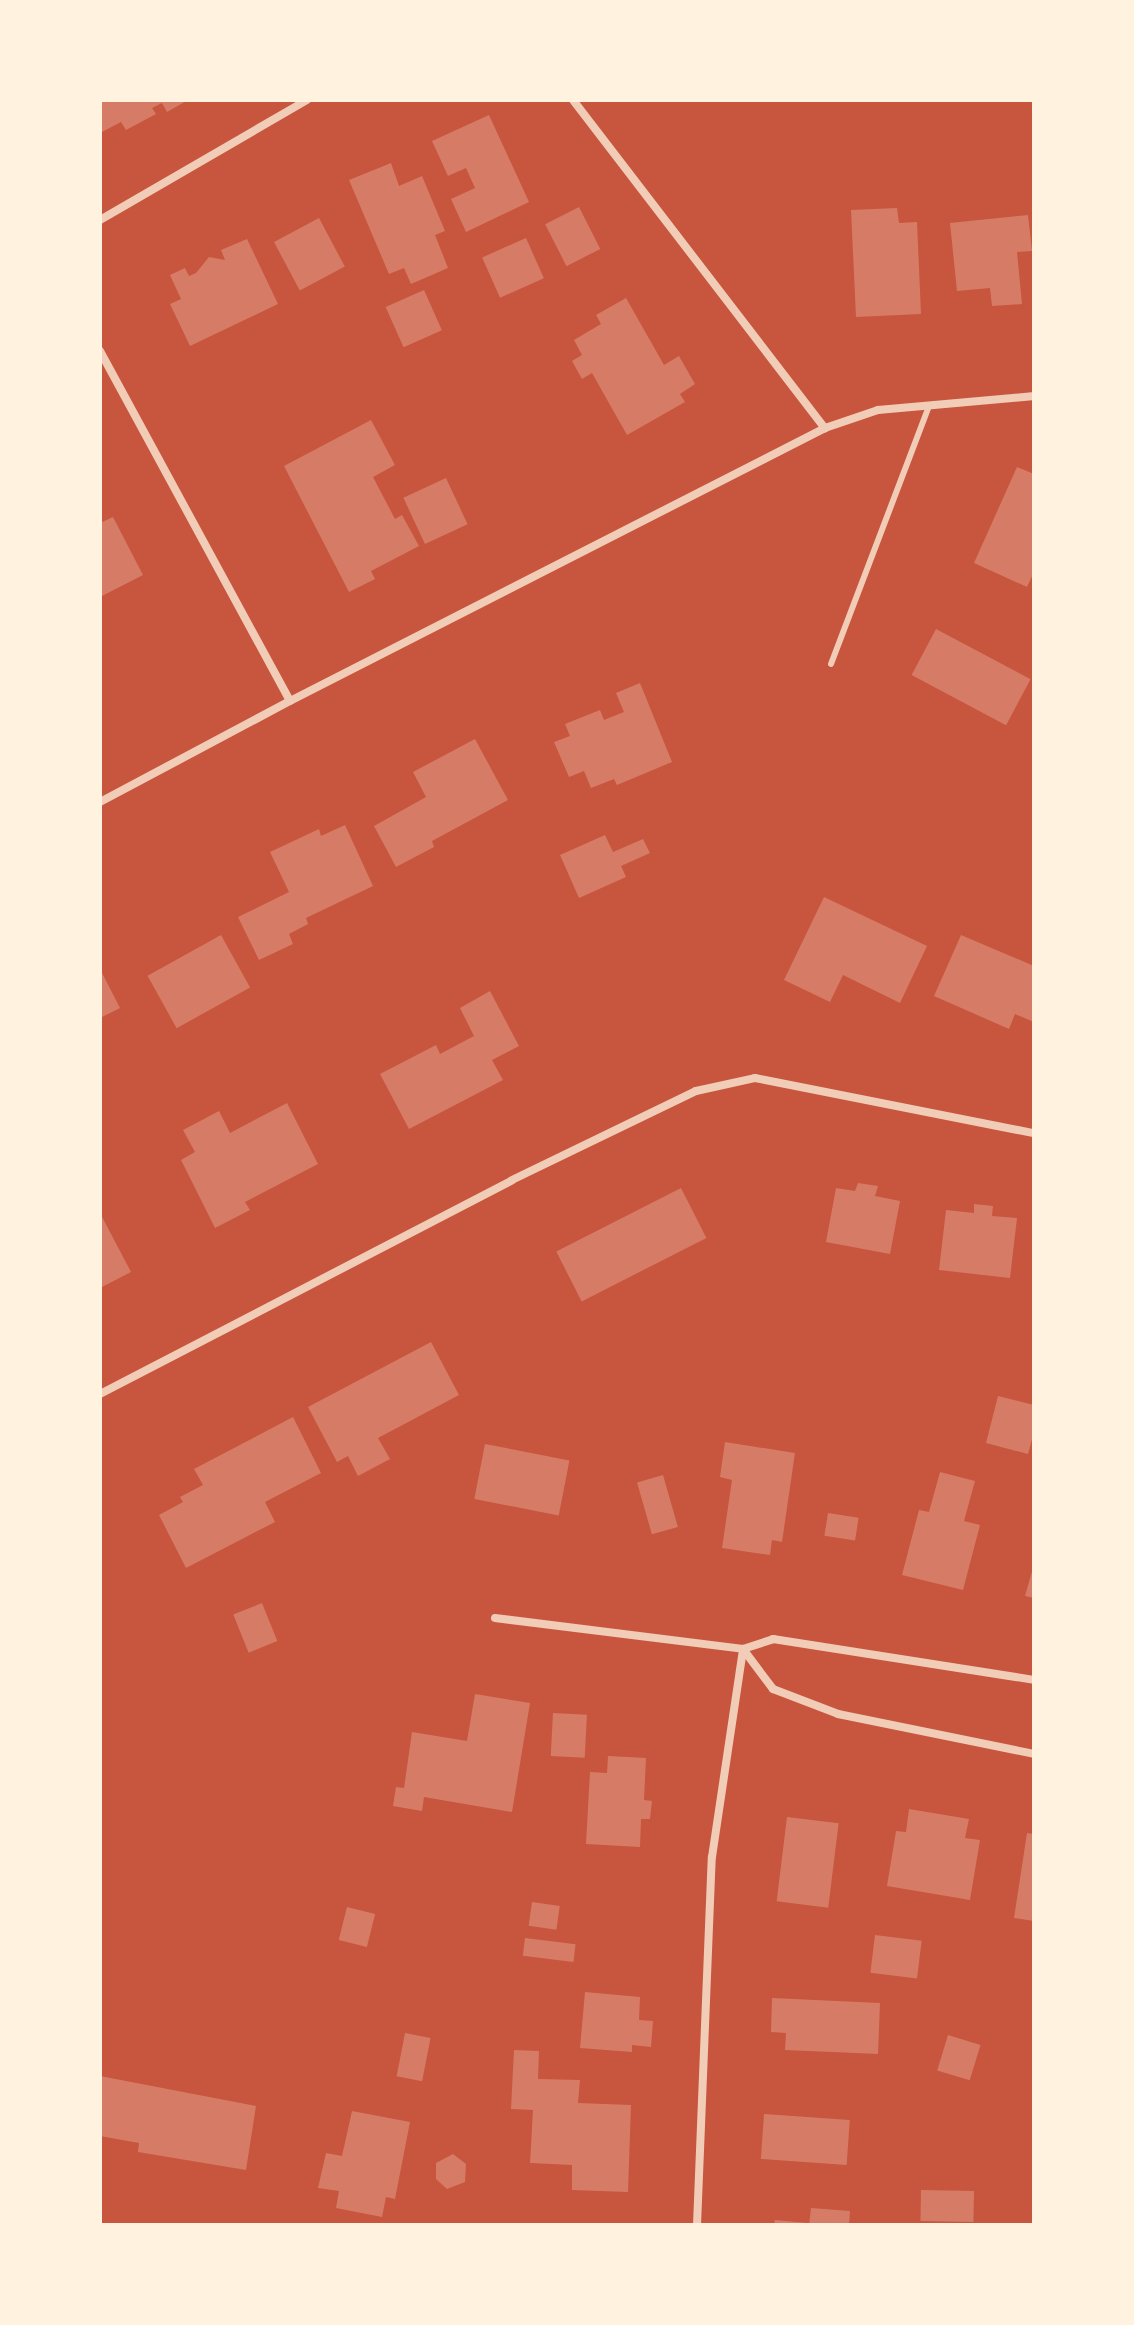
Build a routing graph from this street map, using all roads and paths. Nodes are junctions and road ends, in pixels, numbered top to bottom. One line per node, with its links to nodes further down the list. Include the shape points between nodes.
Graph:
1 (307, 100): 3 (street)
2 (573, 100): 7 (street)
3 (100, 220)
4 (100, 351): 9 (street)
5 (1034, 396): 6 (street)
6 (929, 406): 7 (street, via 878,410); 8 (lane)
7 (825, 428): 9 (street)
8 (831, 664)
9 (290, 701): 10 (street)
10 (100, 802)
11 (1034, 1133): 12 (street, via 755,1078 696,1091 498,1187)
12 (100, 1394)
13 (495, 1618): 14 (street)
14 (743, 1649): 15 (street, via 773,1639); 16 (street, via 773,1689 838,1714); 17 (street, via 712,1857)
15 (1034, 1680)
16 (1034, 1754)
17 (697, 2225)

